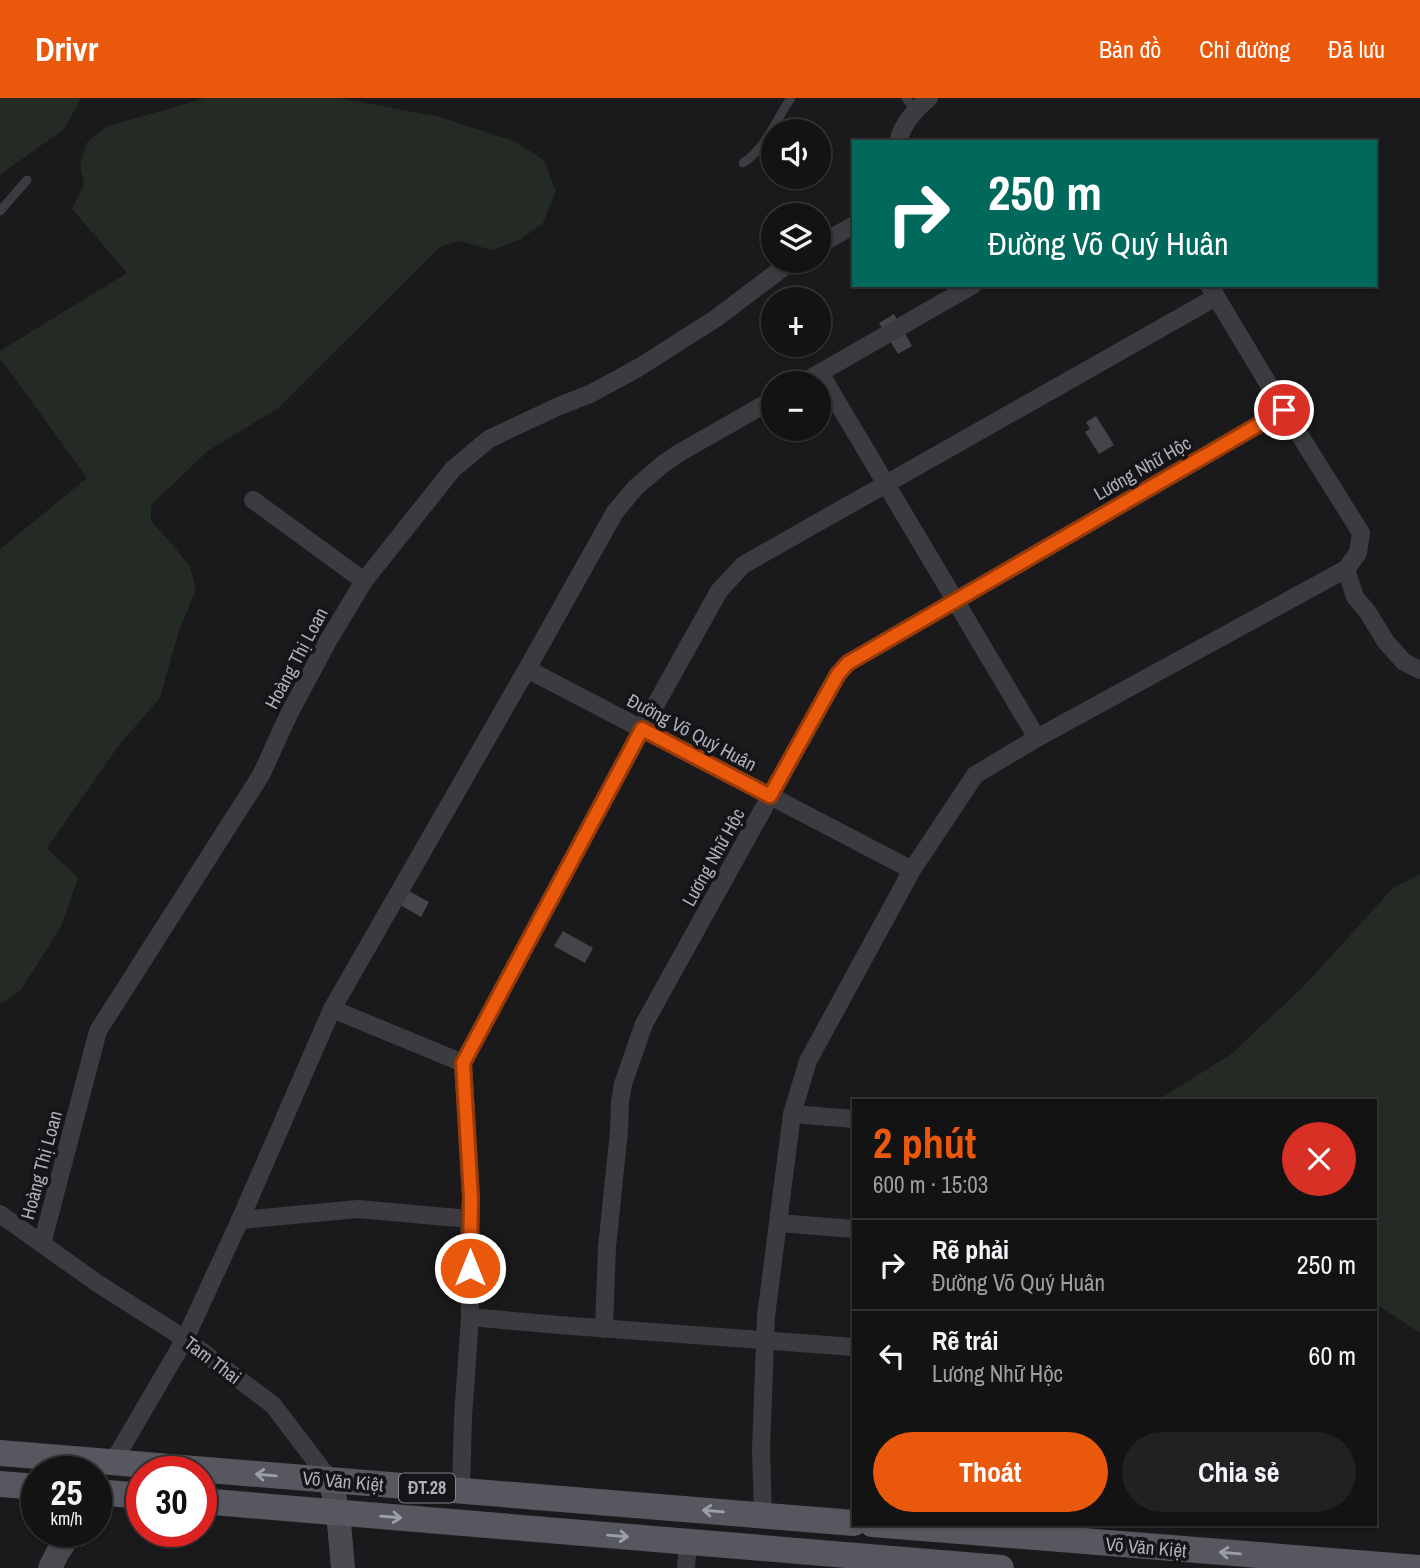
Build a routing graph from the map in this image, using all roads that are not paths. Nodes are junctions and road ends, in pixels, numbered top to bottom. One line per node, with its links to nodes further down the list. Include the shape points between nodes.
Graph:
1 (790, 98): 4 (lane, via 764,144)
2 (918, 102): 3 (street)
3 (898, 140)
4 (743, 163)
5 (27, 180): 6 (lane)
6 (0, 211)
7 (852, 226): 8 (street)
8 (831, 238)
9 (776, 273): 19 (street, Hoàng Thị Loan, via 638,368 489,439 453,469)
10 (963, 288): 12 (street)
11 (1212, 291): 15 (street); 16 (street)
12 (823, 371)
13 (831, 392): 16 (street)
14 (761, 406): 21 (street, via 680,453 636,487 615,512)
15 (1284, 410): 18 (street, via 1361,533 1358,553); 20 (street, Lương Nhữ Hộc)
16 (886, 484): 20 (street); 23 (street, via 743,565 719,591)
17 (253, 500): 19 (street)
18 (1346, 569): 22 (street, via 1355,597 1386,642); 24 (street)
19 (364, 581): 36 (street, Hoàng Thị Loan, via 289,714 261,775 98,1031)
20 (956, 600): 24 (street); 25 (street, Lương Nhữ Hộc, via 848,663)
21 (527, 669): 23 (street, Đường Võ Quý Huân); 27 (street)
22 (1420, 670)
23 (642, 729): 25 (street, Đường Võ Quý Huân); 28 (street)
24 (1037, 738): 26 (street, via 975,775)
25 (770, 796): 26 (street, Đường Võ Quý Huân); 38 (street, Lương Nhữ Hộc, via 644,1024 623,1084)
26 (912, 870): 29 (street, via 808,1061)
27 (332, 1009): 28 (street); 33 (street)
28 (463, 1063): 32 (street)
29 (792, 1114): 30 (street); 34 (street)
30 (852, 1119)
31 (0, 1214): 36 (street, Tam Thai)
32 (469, 1219): 33 (street, via 358,1209); 37 (street)
33 (240, 1220): 39 (street)
34 (779, 1223): 35 (street); 40 (street)
35 (852, 1229)
36 (42, 1244): 39 (street, Tam Thai)
37 (470, 1317): 38 (street); 47 (street)
38 (604, 1329): 40 (street)
39 (185, 1339): 43 (street); 44 (street, Tam Thai, via 273,1405)
40 (765, 1340): 41 (street); 51 (street)
41 (852, 1347)
42 (0, 1453): 43 (main road, Võ Văn Kiệt / ĐT.28)
43 (113, 1462): 44 (main road, Võ Văn Kiệt / ĐT.28, one-way to 43)
44 (330, 1480): 47 (main road, Võ Văn Kiệt / ĐT.28); 50 (street, Tam Thai)
45 (0, 1485): 46 (main road); 48 (street)
46 (21, 1486)
47 (461, 1491): 51 (main road, Võ Văn Kiệt / ĐT.28, one-way to 47)
48 (21, 1495)
49 (217, 1502): 50 (main road, Võ Văn Kiệt / ĐT.28)
50 (338, 1513): 55 (main road, Võ Văn Kiệt / ĐT.28, one-way to 55); 56 (street, Tam Thai)
51 (762, 1515): 52 (main road, Võ Văn Kiệt / ĐT.28)
52 (852, 1523)
53 (919, 1526): 54 (main road, Võ Văn Kiệt)
54 (1035, 1531): 59 (main road, Võ Văn Kiệt, one-way to 54)
55 (688, 1542): 57 (street); 58 (main road, Võ Văn Kiệt / ĐT.28)
56 (343, 1568)
57 (686, 1568)
58 (1001, 1568)
59 (1420, 1568)

